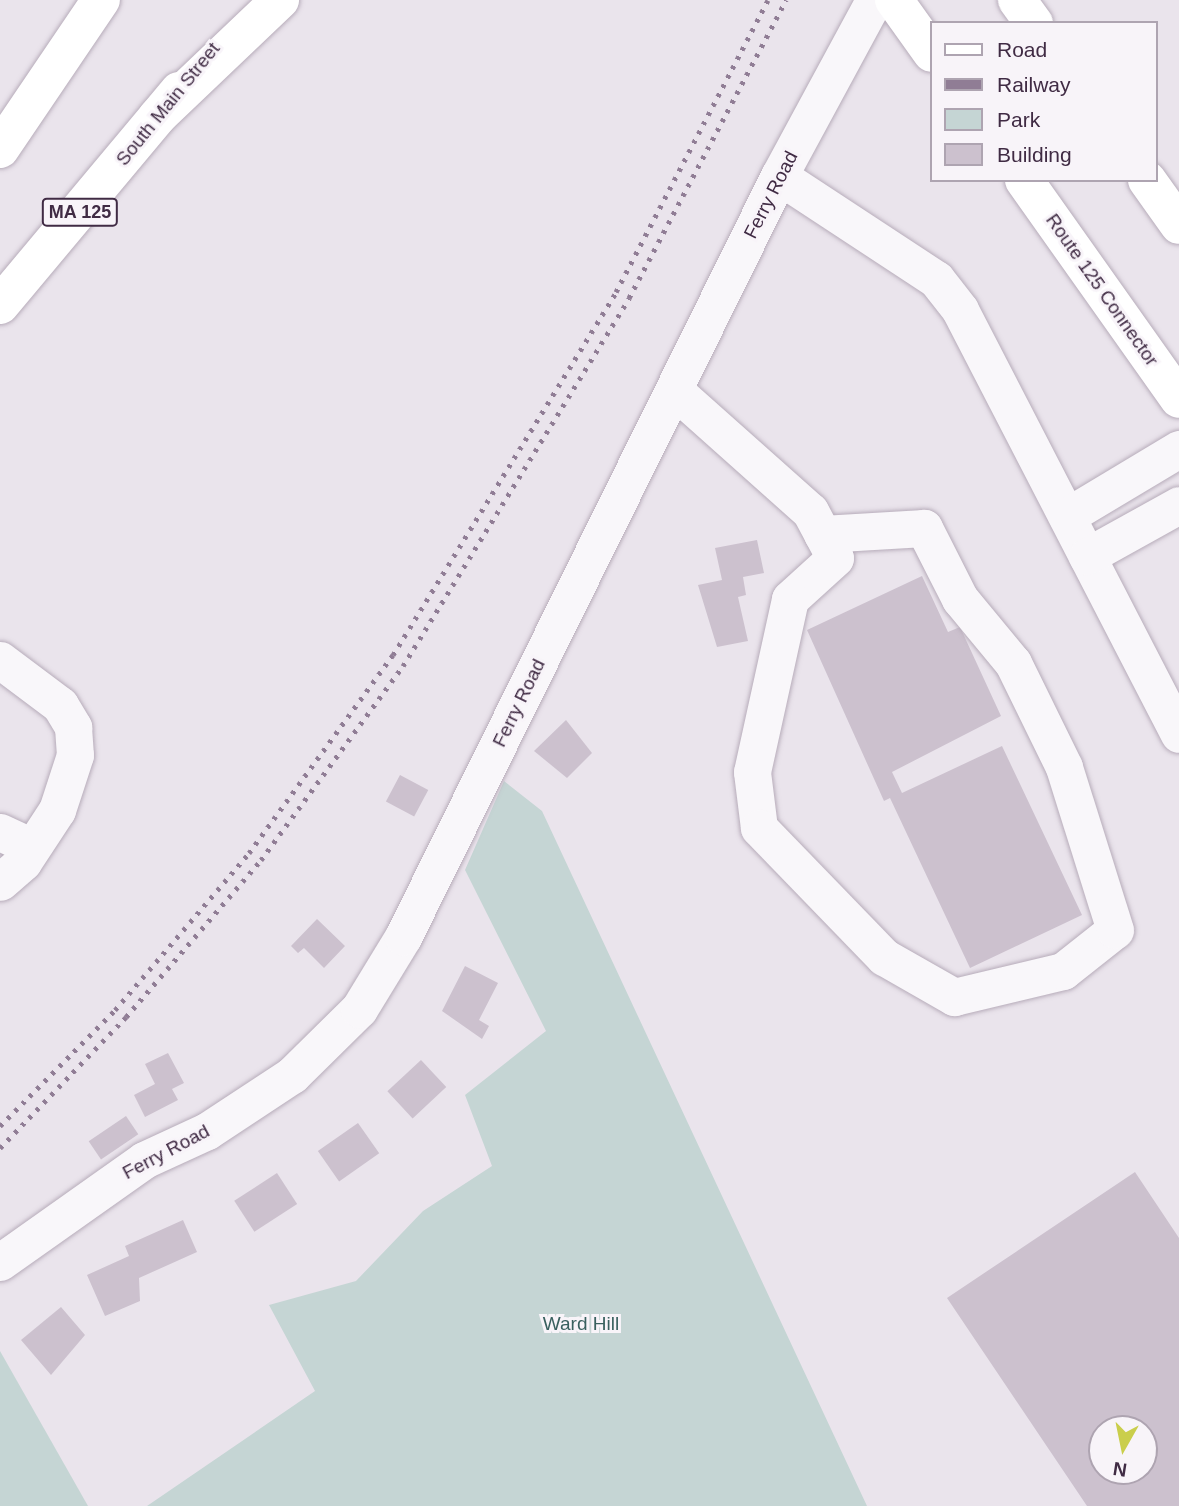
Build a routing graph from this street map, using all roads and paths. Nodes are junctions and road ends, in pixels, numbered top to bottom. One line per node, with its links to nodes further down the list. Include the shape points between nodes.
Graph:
1 (101, 0): 9 (main road)
2 (254, 0): 8 (main road, South Main Street / MA 125)
3 (280, 0): 8 (main road)
4 (1017, 0): 6 (main road)
5 (891, 5): 7 (main road); 10 (street, Ferry Road)
6 (1033, 21)
7 (930, 51)
8 (157, 117): 14 (main road, South Main Street / MA 125)
9 (0, 149)
10 (779, 176): 15 (street, Ferry Road); 19 (street, via 936,279 960,310)
11 (1025, 182): 16 (main road, Route 125 Connector)
12 (1148, 182): 13 (main road)
13 (1179, 225)
14 (0, 305)
15 (674, 390): 20 (street, via 810,511); 27 (street, Ferry Road, via 403,937 359,1009 292,1075 207,1131 144,1160)
16 (1179, 400)
17 (1179, 449): 19 (street)
18 (1179, 505): 21 (street)
19 (1067, 516): 21 (street)
20 (822, 534): 20 (street, via 835,558 790,599 752,772 759,828 884,957 954,998 1063,971 1115,930 1064,767 1013,663 960,599 924,528)
21 (1087, 556): 23 (street)
22 (0, 660): 25 (street, via 60,705 73,727 69,782)
23 (1179, 734)
24 (0, 832): 25 (street)
25 (32, 847): 26 (street)
26 (0, 882)
27 (0, 1262)

